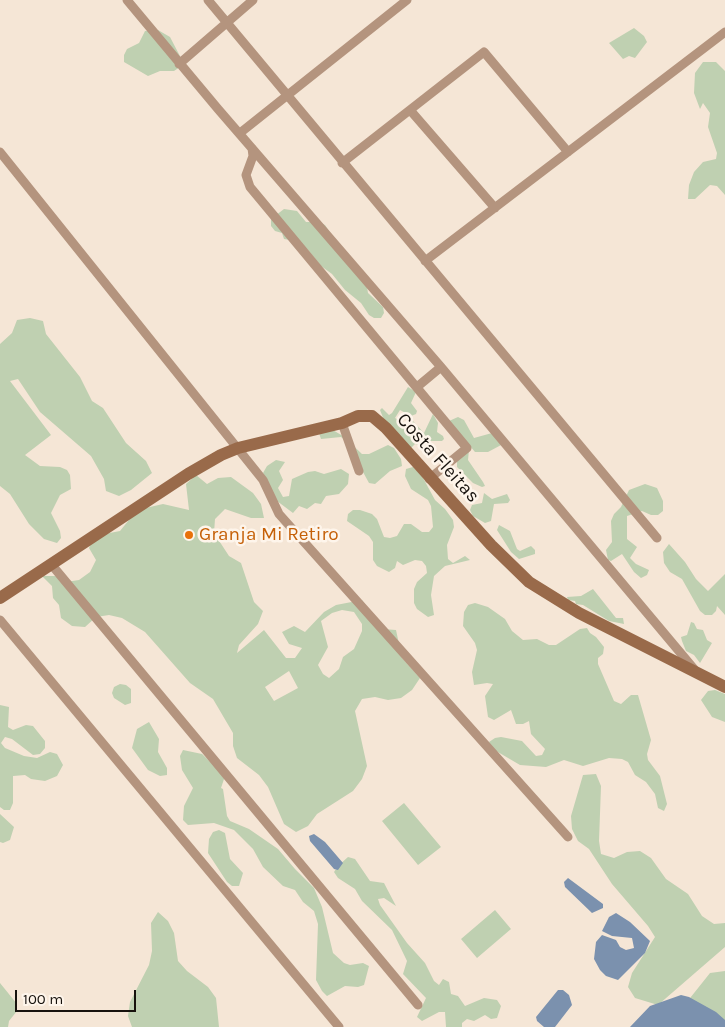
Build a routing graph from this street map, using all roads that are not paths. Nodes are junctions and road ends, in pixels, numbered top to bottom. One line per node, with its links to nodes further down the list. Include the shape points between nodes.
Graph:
1 (127, 0): 7 (street)
2 (208, 0): 5 (street)
3 (254, 0): 5 (street)
4 (407, 0): 8 (street)
5 (227, 23): 7 (street); 8 (street)
6 (725, 32): 13 (street)
7 (180, 64): 10 (street)
8 (286, 96): 10 (street); 14 (street)
9 (410, 110): 13 (street, via 484,52); 14 (street); 15 (street)
10 (240, 133): 11 (street)
11 (252, 148): 17 (street); 18 (street, via 253,156 246,175 250,187)
12 (0, 152): 20 (street)
13 (568, 152): 15 (street)
14 (342, 163): 16 (street)
15 (495, 208): 16 (street)
16 (425, 261): 23 (street)
17 (441, 367): 18 (street); 27 (street)
18 (417, 387): 22 (street, via 467,448)
19 (342, 423): 20 (main road, Costa Fleitas); 21 (street); 22 (main road, Costa Fleitas, via 358,416 372,416)
20 (238, 448): 24 (main road, Costa Fleitas, via 188,474); 29 (street, via 268,488 284,521)
21 (359, 471)
22 (429, 479): 27 (main road, Costa Fleitas, via 537,587 579,614)
23 (657, 538)
24 (51, 564): 25 (main road, Costa Fleitas); 30 (street)
25 (0, 598)
26 (0, 620): 31 (street)
27 (698, 673): 28 (main road, Costa Fleitas)
28 (725, 687)
29 (568, 837)
30 (418, 1005)
31 (339, 1027)

